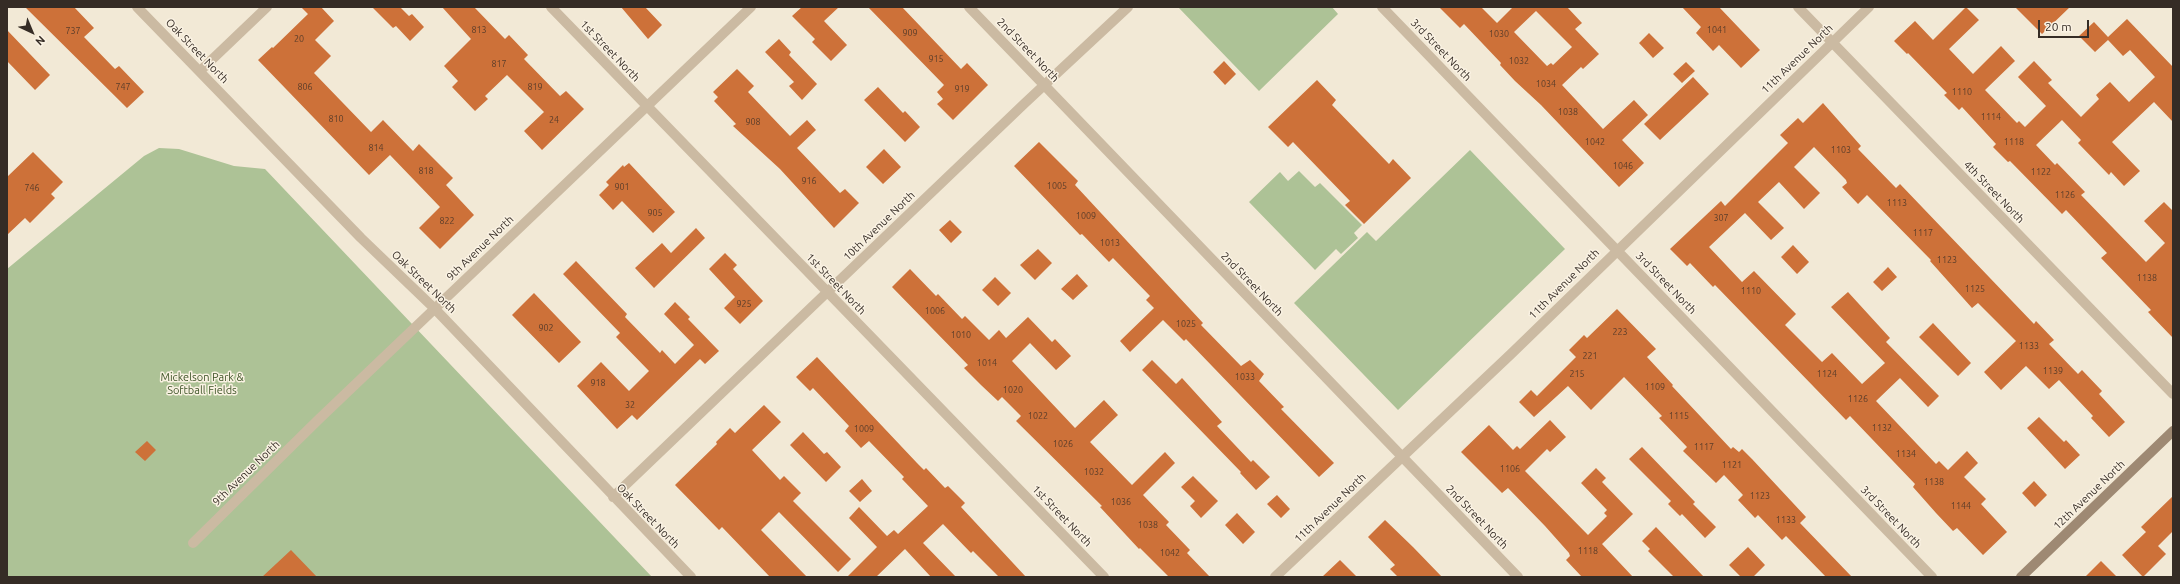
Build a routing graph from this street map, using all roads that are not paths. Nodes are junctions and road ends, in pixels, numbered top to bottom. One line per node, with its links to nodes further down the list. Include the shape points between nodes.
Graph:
1 (137, 7): 11 (street, Oak Street North)
2 (267, 7): 11 (street)
3 (551, 7): 13 (street, 1st Street North)
4 (751, 7): 13 (street, 9th Avenue North)
5 (969, 7): 12 (street, 2nd Street North)
6 (1128, 7): 12 (street, 10th Avenue North)
7 (1382, 7): 14 (street, 3rd Street North)
8 (1798, 7): 10 (street, 4th Street North)
9 (1869, 7): 10 (street, 11th Avenue North)
10 (1832, 42): 14 (street, 11th Avenue North); 17 (street, 4th Street North)
11 (200, 71): 16 (street, Oak Street North, via 361,238)
12 (1044, 84): 15 (street, 10th Avenue North); 19 (street, 2nd Street North)
13 (647, 107): 15 (street, 1st Street North); 16 (street, 9th Avenue North)
14 (1617, 249): 19 (street, 11th Avenue North); 26 (street, 3rd Street North)
15 (828, 292): 20 (street, 10th Avenue North); 23 (street, 1st Street North)
16 (434, 308): 20 (street, Oak Street North); 21 (street, 9th Avenue North)
17 (2173, 394)
18 (2173, 431): 27 (main road, 12th Avenue North)
19 (1401, 457): 24 (street, 11th Avenue North); 25 (street, 2nd Street North)
20 (613, 497): 22 (street, Oak Street North)
21 (193, 542)
22 (690, 577)
23 (1104, 577)
24 (1275, 577)
25 (1518, 577)
26 (1932, 577)
27 (2021, 577)

